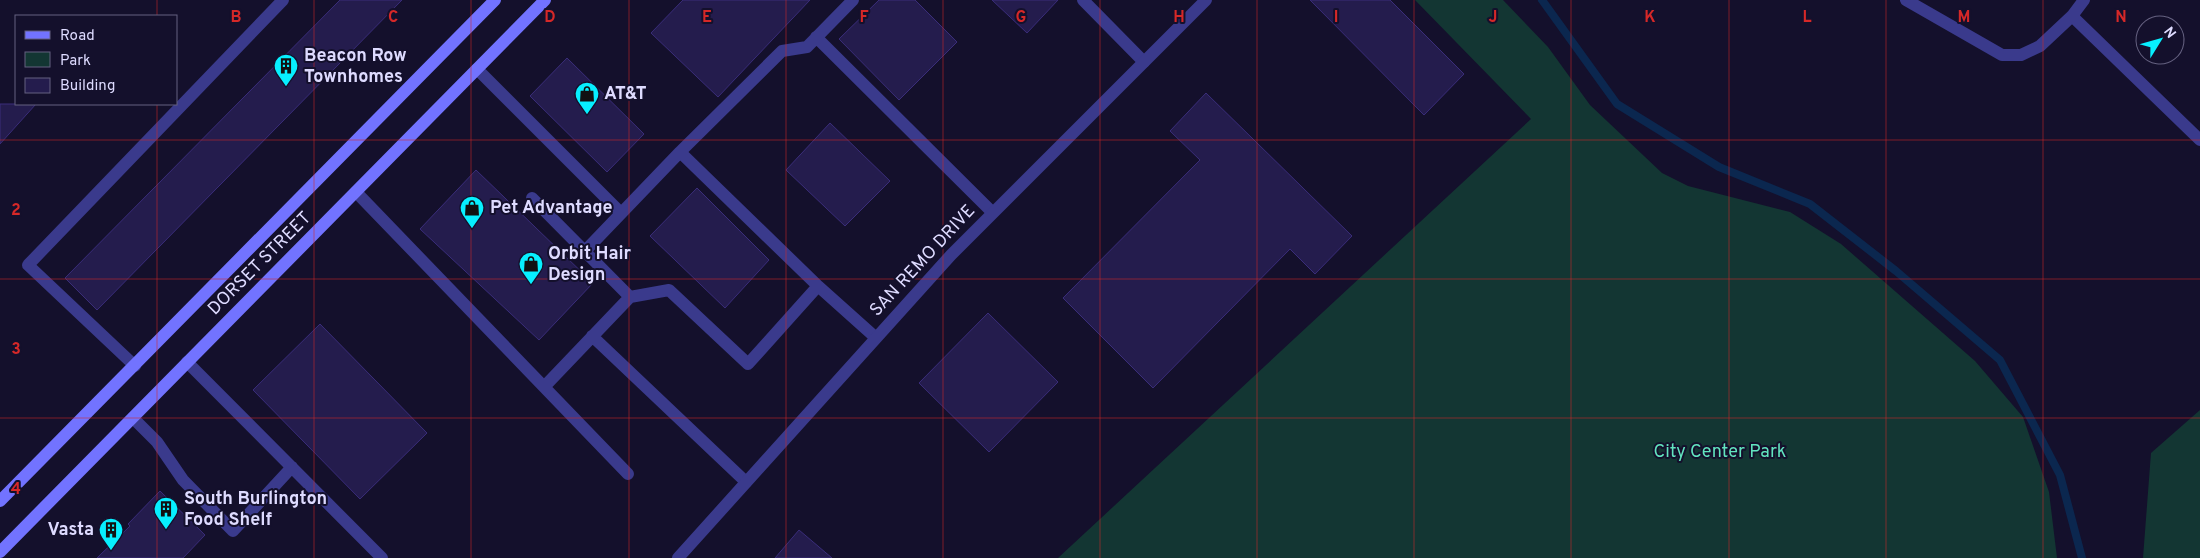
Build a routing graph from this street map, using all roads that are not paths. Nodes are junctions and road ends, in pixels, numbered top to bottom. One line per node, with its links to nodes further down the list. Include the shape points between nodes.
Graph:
1 (283, 0): 25 (street, via 28,265)
2 (495, 0): 25 (main road, DORSET STREET)
3 (545, 0): 12 (main road, DORSET STREET)
4 (853, 0): 10 (street)
5 (1083, 0): 11 (street)
6 (1206, 0): 11 (street, SAN REMO DRIVE)
7 (1906, 0): 9 (street, via 2002,55 2021,55 2040,46)
8 (2084, 0): 9 (street)
9 (2072, 16): 13 (street)
10 (816, 37): 14 (street, via 807,47 782,51); 17 (street)
11 (1144, 62): 17 (street, SAN REMO DRIVE)
12 (477, 69): 15 (main road, DORSET STREET); 18 (street)
13 (2200, 140)
14 (680, 152): 18 (street); 20 (street)
15 (356, 192): 24 (main road, DORSET STREET); 26 (street)
16 (532, 198): 19 (street)
17 (992, 212): 23 (street, SAN REMO DRIVE)
18 (621, 213): 19 (street)
19 (585, 251): 21 (street)
20 (818, 286): 21 (street, via 748,364 669,290); 23 (street)
21 (630, 297): 22 (street)
22 (592, 336): 26 (street); 30 (street)
23 (875, 337): 30 (street, SAN REMO DRIVE)
24 (187, 362): 27 (main road, DORSET STREET); 28 (street)
25 (134, 366): 31 (main road, DORSET STREET)
26 (544, 387): 29 (street)
27 (133, 418): 28 (street, via 158,442 183,480 233,531); 32 (main road, DORSET STREET)
28 (292, 467): 33 (street)
29 (628, 474)
30 (746, 482): 34 (street, SAN REMO DRIVE)
31 (0, 501)
32 (0, 552)
33 (382, 558)
34 (678, 558)

